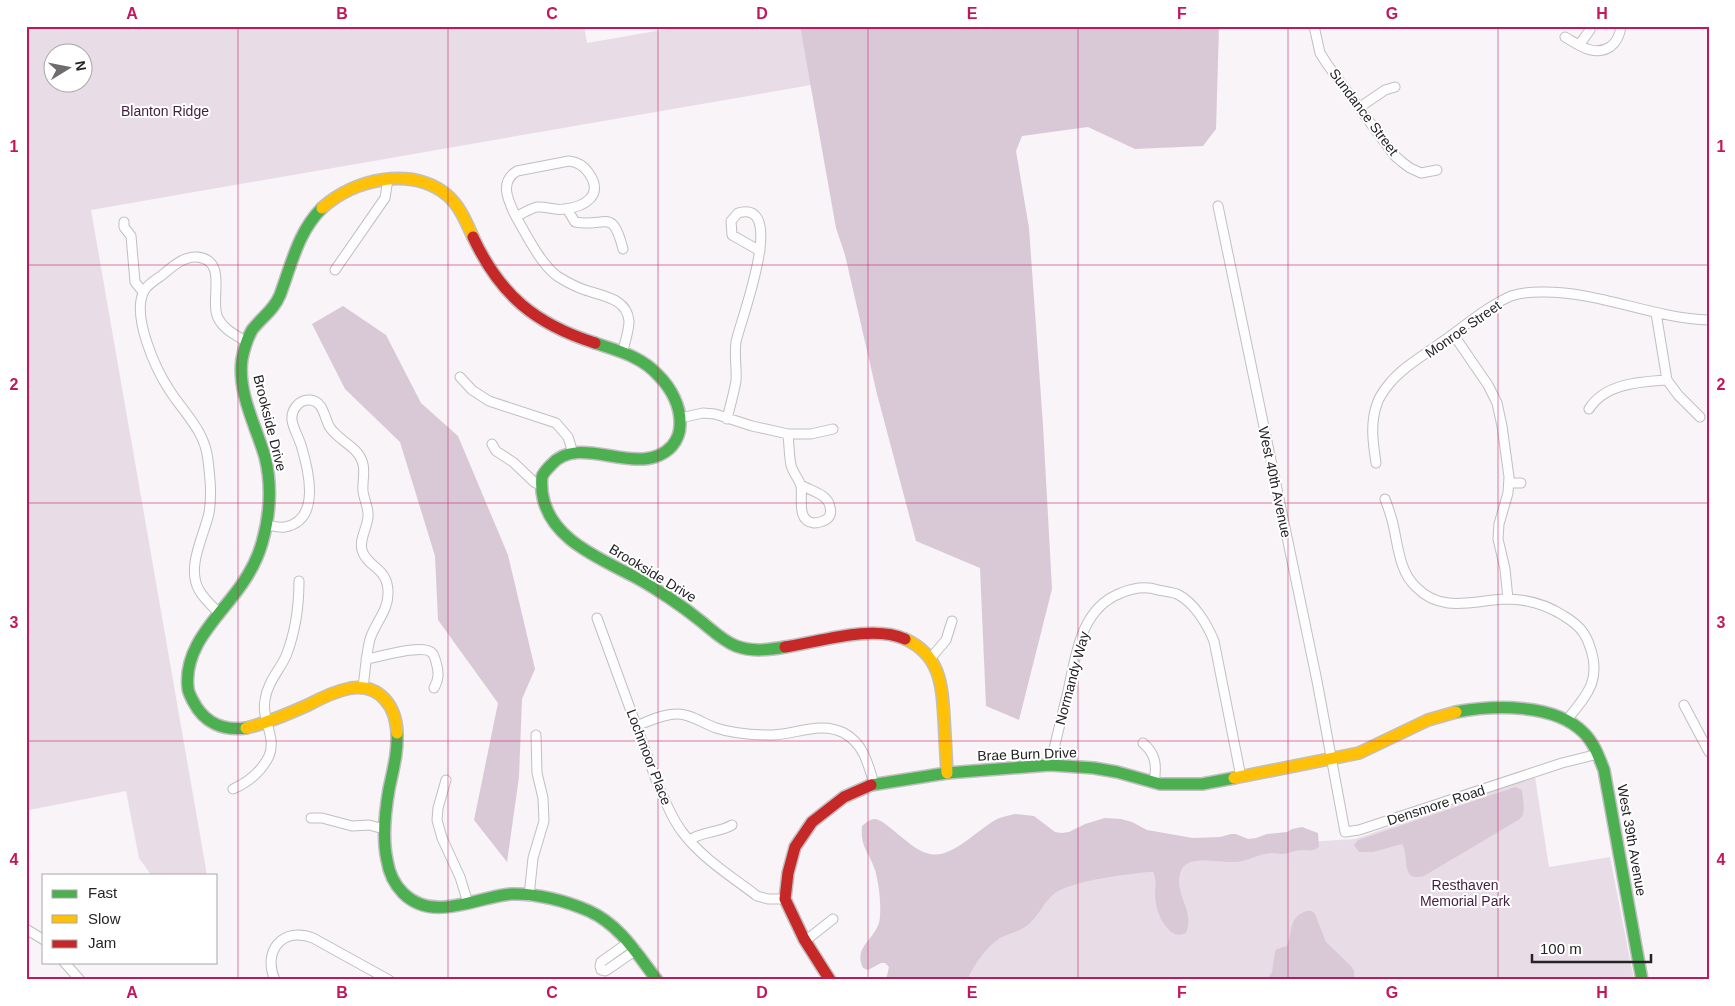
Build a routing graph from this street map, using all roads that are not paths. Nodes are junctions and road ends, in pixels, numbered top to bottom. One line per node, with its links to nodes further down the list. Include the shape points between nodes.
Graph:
1 (1314, 26): 7 (street, Sundance Street, via 1320,53)
2 (1621, 26): 5 (street, via 1614,43 1604,50 1595,51)
3 (1590, 30): 5 (street)
4 (1565, 37): 5 (street)
5 (1579, 45)
6 (1395, 87): 7 (street)
7 (1360, 107): 8 (street, Sundance Street, via 1402,162 1421,173)
8 (1437, 170)
9 (388, 179): 16 (street, via 385,198); 21 (street, Brookside Drive, via 353,188 312,218 290,262 277,303 254,328); 22 (street, Brookside Drive, via 419,181 440,189 450,197 494,276 535,316 566,334)
10 (1218, 206): 57 (street, West 40th Avenue)
11 (567, 209): 12 (street, via 538,207); 12 (street, via 592,198 594,190 586,169 569,161 521,169 512,174 506,194); 14 (street, via 574,222 604,221 613,224)
12 (516, 218): 22 (street, via 548,267 558,276 582,289 612,298 624,307 629,322)
13 (124, 222): 17 (street, via 131,236 134,282)
14 (623, 249)
15 (760, 251): 15 (street, via 758,218 748,211 738,213 731,222 732,235); 28 (street, via 736,342 736,380)
16 (335, 270)
17 (143, 292): 21 (street, via 179,263 190,257 203,258 215,270 218,319 227,330); 42 (street, via 142,320 152,356 170,392 201,433 206,448 210,503 195,563 195,576 199,589)
18 (1656, 313): 19 (street, Monroe Street); 20 (street, Monroe Street, via 1569,292 1539,292 1514,295 1499,302); 24 (street)
19 (1709, 320)
20 (1453, 334): 33 (street, Monroe Street, via 1403,370 1377,403 1372,426); 34 (street, via 1497,403)
21 (247, 342): 39 (street, Brookside Drive, via 241,377 268,471)
22 (623, 351): 27 (street, Brookside Drive, via 641,360 660,376 675,397)
23 (460, 377): 32 (street, via 489,401 556,423 568,437)
24 (1667, 380): 25 (street, via 1618,386 1601,395); 26 (street)
25 (1589, 409)
26 (1700, 417)
27 (680, 418): 28 (street, via 703,413); 32 (street, Brookside Drive, via 678,438 662,456 635,459)
28 (727, 419): 30 (street)
29 (833, 429): 30 (street, via 811,434)
30 (788, 434): 36 (street, via 792,466)
31 (492, 444): 37 (street, via 496,451)
32 (573, 453): 37 (street, Brookside Drive, via 552,462 542,478)
33 (1376, 463)
34 (1509, 483): 35 (street); 41 (street, via 1498,539 1506,569)
35 (1521, 484)
36 (801, 485): 36 (street, via 801,504 807,521 813,523 828,519 830,503)
37 (542, 486): 46 (street, Brookside Drive, via 542,499 549,516 572,542 646,583 737,646 754,650 773,649 857,635 888,634 914,643)
38 (1385, 498): 41 (street, via 1402,564 1416,588 1437,601 1453,604)
39 (267, 525): 42 (street, Brookside Drive, via 260,552 248,576); 45 (street, via 288,526 302,517 308,507 308,473 292,418 300,403 315,401 333,431 363,462 363,491 368,512 362,552 387,582 387,604 371,638)
40 (299, 581): 51 (street, via 298,605 287,654 265,698)
41 (1508, 599): 50 (street, via 1534,602 1555,610 1577,624 1587,639 1594,674 1589,692)
42 (219, 613): 51 (street, Brookside Drive, via 192,657 187,677 190,697 203,716 223,728 244,730)
43 (598, 618): 52 (street, Lochmoor Place)
44 (952, 622): 46 (street, via 946,640)
45 (366, 659): 47 (street); 48 (street, via 429,651 435,659 439,678)
46 (930, 659): 59 (street, Brookside Drive, via 941,682)
47 (363, 688): 51 (street, Brookside Drive, via 353,687 335,693); 67 (street, via 374,690 386,698 397,718 398,734)
48 (434, 688)
49 (1684, 705): 55 (street)
50 (1566, 721): 56 (street, West 39th Avenue, via 1590,739); 57 (street, Brae Burn Drive, via 1548,713 1527,710 1459,711 1417,724 1374,748)
51 (266, 722): 64 (street, via 271,742 269,755 254,777)
52 (636, 726): 63 (street, via 679,713 723,730 750,734 835,729 850,737 862,751); 68 (street, Lochmoor Place, via 667,806)
53 (536, 735): 69 (street, via 537,773 544,821 533,858)
54 (1143, 743): 62 (street, via 1155,760)
55 (1709, 752)
56 (1598, 754): 57 (street, Densmore Road, via 1345,832); 82 (street, West 39th Avenue, via 1604,770)
57 (1331, 758): 60 (street, Brae Burn Drive)
58 (1050, 765): 59 (street, Brae Burn Drive); 60 (street, Normandy Way, via 1086,624 1100,605 1112,597 1142,588 1178,595 1194,608 1209,629); 62 (street, Brae Burn Drive, via 1094,768)
59 (947, 772): 63 (street, Brae Burn Drive)
60 (1241, 777): 62 (street, Brae Burn Drive, via 1186,785)
61 (446, 780): 71 (street, via 437,820)
62 (1154, 782)
63 (874, 784): 70 (street, Brae Burn Drive, via 844,797 812,822 795,847)
64 (233, 789)
65 (311, 818): 67 (street)
66 (732, 825): 68 (street)
67 (384, 828): 71 (street, via 392,881 405,896 420,906 438,908)
68 (690, 840): 70 (street, Lochmoor Place, via 714,864 757,896)
69 (529, 896): 71 (street, via 514,894); 80 (street, via 568,903 596,914 623,934)
70 (785, 899): 75 (street)
71 (468, 903)
72 (833, 919): 75 (street)
73 (26, 929): 74 (street)
74 (42, 939)
75 (805, 941): 81 (street)
76 (66, 964): 77 (street)
77 (80, 980)
78 (275, 980): 79 (street, via 270,966 274,949 282,940 300,934)
79 (389, 980)
80 (656, 980)
81 (830, 980)
82 (1642, 980)

